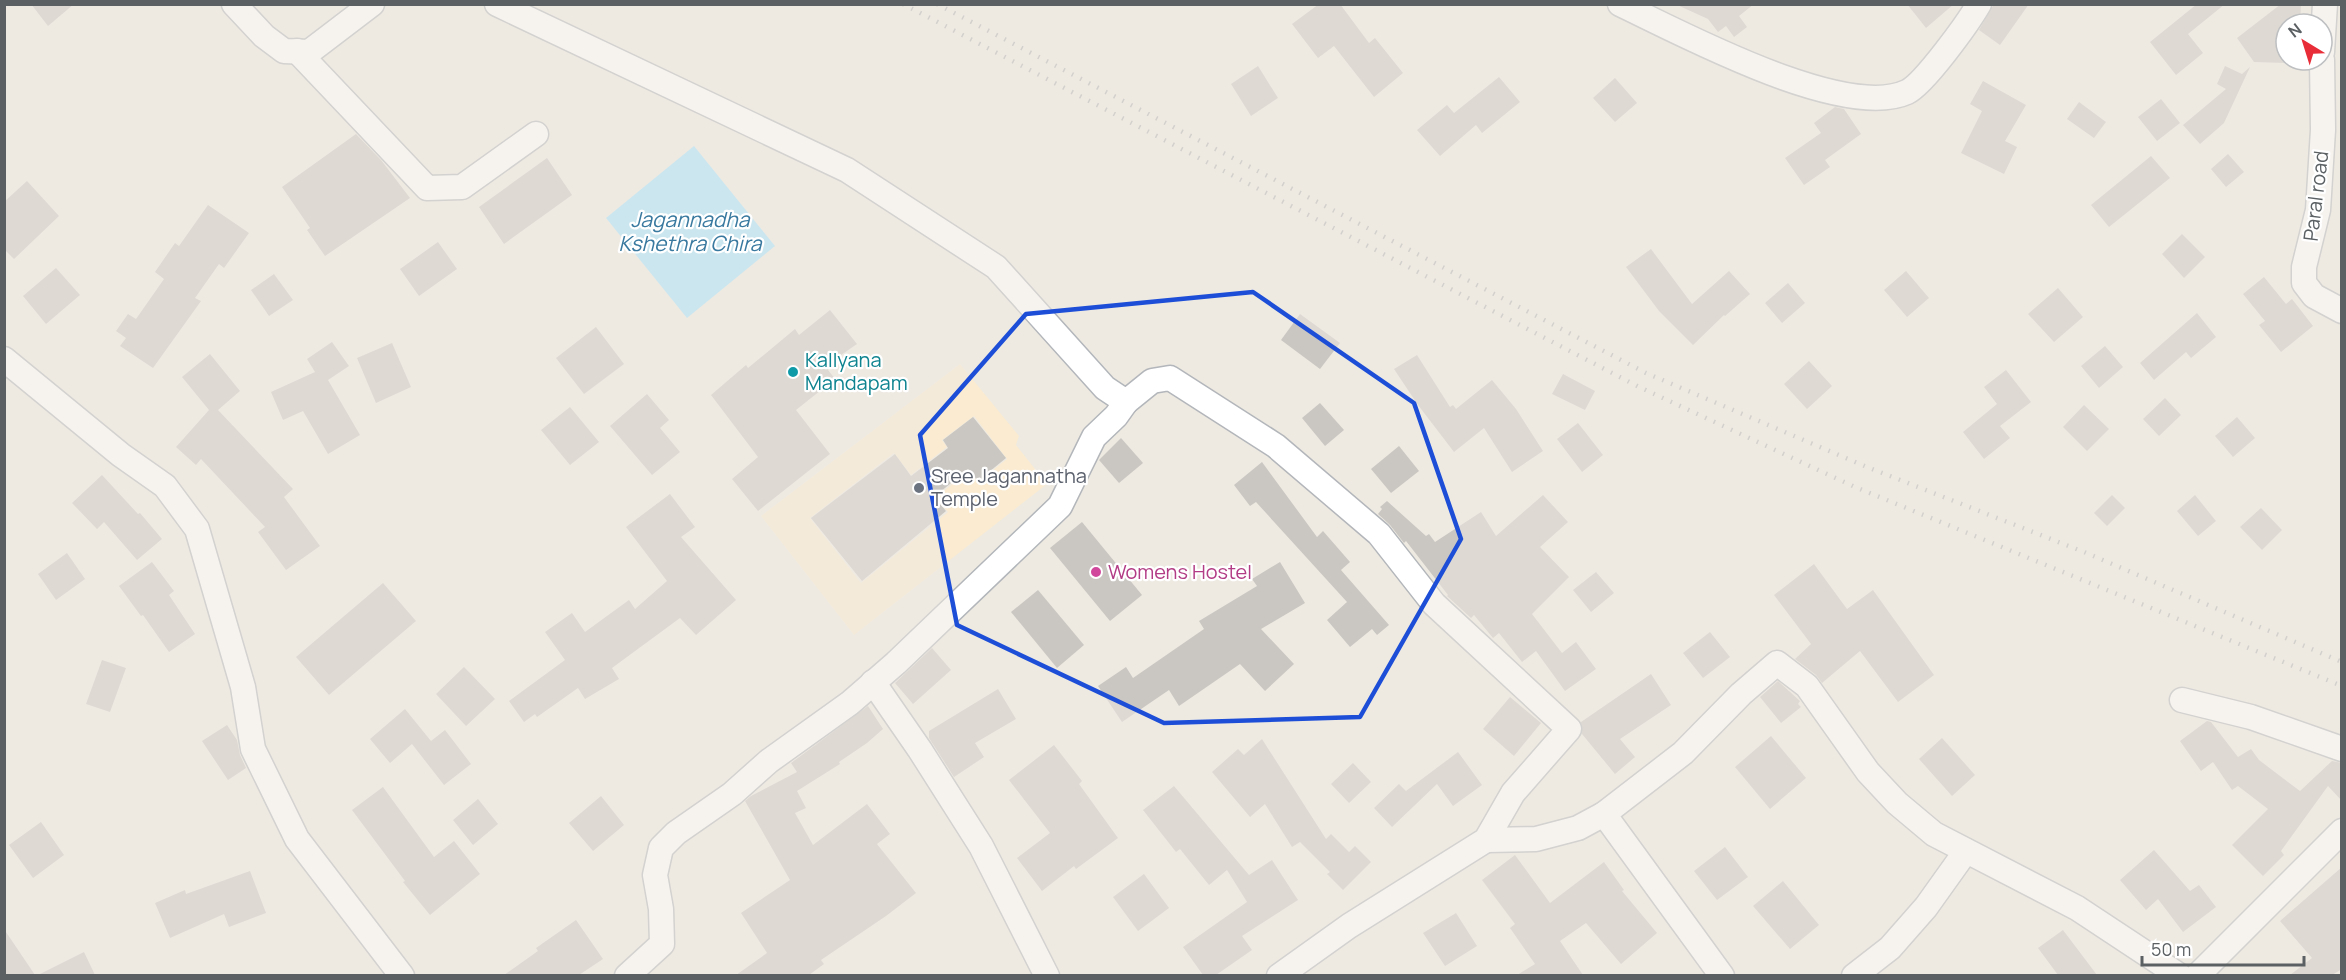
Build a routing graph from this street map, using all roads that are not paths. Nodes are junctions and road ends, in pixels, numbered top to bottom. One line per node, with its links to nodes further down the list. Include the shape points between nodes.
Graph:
1 (234, 4): 6 (street, via 284,51)
2 (372, 4): 6 (street, via 309,52)
3 (497, 4): 11 (street, via 847,170 996,267 1104,388)
4 (1620, 4): 5 (street, via 1750,66 1844,95 1882,99 1908,91 1922,80)
5 (1979, 4)
6 (297, 51): 8 (street, via 426,188 462,187)
7 (2322, 72): 9 (street, Paral road, via 2324,130 2318,210 2304,267 2304,283 2314,296)
8 (536, 134)
9 (2342, 311)
10 (4, 359): 19 (street, via 165,486 196,529 243,687 253,749 297,839)
11 (1126, 402): 12 (street, via 1094,437 1060,506); 17 (street, via 1152,381 1170,378 1276,446 1379,534 1434,604 1569,729 1514,793)
12 (873, 682): 20 (street, via 661,849 655,875 662,944); 21 (street, via 981,846)
13 (2182, 700): 14 (street, via 2251,717)
14 (2342, 749)
15 (1604, 814): 17 (street, via 1578,828 1536,838); 18 (street, via 1683,753 1777,663 1807,686 1868,772 1898,803 1934,834); 23 (street)
16 (2342, 831): 26 (street)
17 (1486, 840): 22 (street)
18 (1966, 851): 24 (street, via 1912,924 1890,948); 25 (street, via 2077,908)
19 (402, 975)
20 (627, 975)
21 (1047, 975)
22 (1279, 975)
23 (1722, 975)
24 (1854, 975)
25 (2180, 975)
26 (2197, 975)

